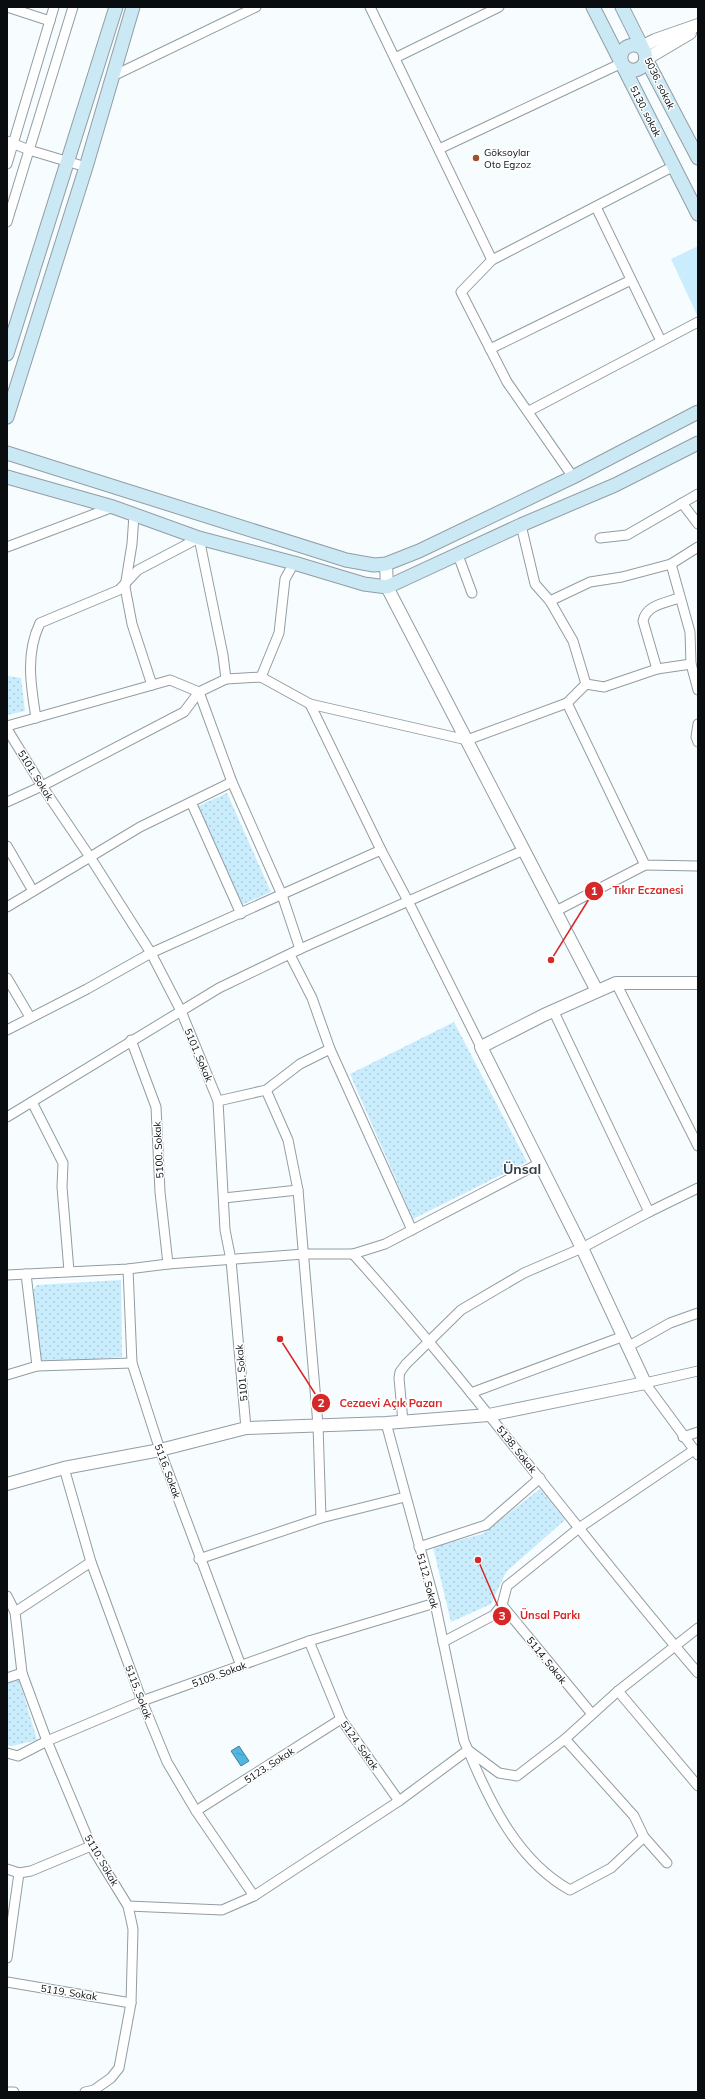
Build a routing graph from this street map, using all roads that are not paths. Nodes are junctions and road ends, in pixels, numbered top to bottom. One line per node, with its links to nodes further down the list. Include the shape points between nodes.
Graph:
1 (7, 7): 11 (street)
2 (54, 7): 11 (street)
3 (73, 7): 20 (street)
4 (116, 7): 22 (main road)
5 (133, 7): 17 (main road)
6 (256, 7): 17 (street)
7 (370, 7): 15 (street)
8 (498, 7): 15 (street)
9 (593, 7): 16 (main road, 5130. sokak)
10 (622, 7): 14 (main road, 5036. sokak)
11 (50, 21): 18 (street)
12 (698, 25): 14 (street, via 655,40)
13 (698, 28): 14 (street)
14 (644, 53): 16 (main road, via 644,66 635,71 629,70); 16 (main road, via 635,45 625,47 621,53); 21 (main road, 5036. sokak)
15 (395, 58): 19 (street)
16 (622, 63): 19 (street); 24 (main road, 5130. sokak)
17 (112, 76): 25 (main road)
18 (10, 142): 20 (street); 23 (street)
19 (439, 149): 29 (street)
20 (29, 150): 22 (street); 28 (street)
21 (698, 158)
22 (67, 161): 25 (street); 34 (main road)
23 (7, 164)
24 (674, 166): 26 (street); 27 (main road, 5130. sokak)
25 (86, 167): 37 (main road)
26 (596, 208): 29 (street); 30 (street)
27 (698, 214)
28 (7, 222)
29 (492, 260): 33 (street, via 461,292)
30 (631, 280): 32 (street); 33 (street)
31 (698, 322): 32 (street)
32 (661, 341): 35 (street)
33 (490, 349): 35 (street, via 507,382)
34 (7, 354)
35 (529, 411): 41 (street)
36 (698, 412): 41 (main road)
37 (7, 417)
38 (698, 443): 47 (main road, via 615,485)
39 (7, 453): 54 (main road, via 346,560 374,565)
40 (7, 477): 44 (main road)
41 (573, 477): 54 (main road)
42 (698, 494): 43 (street)
43 (682, 503): 46 (street); 49 (street, via 626,535)
44 (113, 507): 45 (main road); 50 (street)
45 (134, 514): 48 (main road); 56 (street)
46 (698, 524)
47 (521, 525): 52 (main road); 60 (street, via 535,584)
48 (199, 538): 53 (main road); 56 (street, via 138,570); 64 (street)
49 (600, 538)
50 (7, 547)
51 (698, 547): 55 (street)
52 (458, 555): 57 (main road); 58 (street)
53 (294, 563): 57 (main road, via 364,584); 63 (street, via 285,579 279,633)
54 (386, 564): 57 (street)
55 (670, 564): 59 (street); 60 (street, via 622,577 590,582)
56 (127, 582): 66 (street, via 125,587 132,624); 71 (street, via 120,590 40,623 33,637 30,676)
57 (387, 587): 74 (street)
58 (472, 593)
59 (679, 598): 61 (street, via 690,632); 62 (street, via 652,607 644,613 643,622)
60 (550, 601): 65 (street, via 573,641)
61 (691, 664): 62 (street); 67 (street)
62 (657, 669): 65 (street, via 604,687)
63 (261, 677): 64 (street); 70 (street)
64 (226, 679): 68 (street)
65 (586, 684): 69 (street)
66 (152, 685): 68 (street, via 170,680); 71 (street)
67 (698, 690)
68 (199, 692): 76 (street); 77 (street, via 184,712)
69 (567, 703): 74 (street); 84 (street)
70 (310, 704): 74 (street); 81 (street)
71 (36, 718): 73 (street)
72 (698, 724): 75 (street)
73 (7, 728): 77 (street, 5101. Sokak)
74 (467, 740): 82 (street)
75 (698, 742)
76 (232, 782): 79 (street); 87 (street)
77 (42, 786): 78 (street); 83 (street, 5101. Sokak)
78 (7, 802)
79 (191, 802): 83 (street, via 140,827); 91 (street)
80 (7, 846): 86 (street)
81 (381, 850): 87 (street); 88 (street)
82 (524, 850): 88 (street); 90 (street)
83 (90, 857): 86 (street); 93 (street, 5101. Sokak)
84 (645, 865): 85 (street); 90 (street)
85 (698, 866)
86 (33, 891): 89 (street)
87 (282, 895): 91 (street); 92 (street)
88 (408, 901): 92 (street); 104 (street)
89 (7, 907)
90 (556, 912): 98 (street)
91 (241, 914): 93 (street)
92 (300, 949): 94 (street)
93 (150, 953): 100 (street, 5101. Sokak); 101 (street, via 87,989)
94 (290, 955): 100 (street, via 219,988); 105 (street, via 312,998)
95 (7, 978): 101 (street)
96 (616, 983): 97 (street); 98 (street); 110 (street)
97 (698, 983)
98 (597, 991): 99 (street)
99 (553, 1010): 104 (street); 115 (street)
100 (181, 1011): 103 (street); 107 (street, 5101. Sokak)
101 (30, 1016): 102 (street)
102 (7, 1030)
103 (131, 1040): 108 (street); 121 (street, 5100. Sokak, via 156,1107 160,1192)
104 (481, 1047): 111 (street)
105 (330, 1049): 106 (street, via 300,1064); 116 (street)
106 (266, 1090): 107 (street); 113 (street, via 288,1140)
107 (218, 1101): 114 (street, 5101. Sokak)
108 (32, 1102): 109 (street); 123 (street, via 63,1163 62,1187)
109 (7, 1117)
110 (698, 1146)
111 (540, 1163): 116 (street); 117 (street)
112 (698, 1188): 115 (street)
113 (298, 1190): 114 (street); 118 (street)
114 (224, 1198): 120 (street, 5101. Sokak, via 225,1230)
115 (649, 1212): 117 (street)
116 (412, 1230): 119 (street, via 385,1244)
117 (582, 1248): 127 (street); 128 (street, via 524,1273 461,1310)
118 (304, 1254): 119 (street); 120 (street); 138 (street)
119 (353, 1254): 128 (street, 5138. Sokak, via 406,1313)
120 (231, 1260): 121 (street); 139 (street, 5101. Sokak)
121 (168, 1264): 122 (street)
122 (128, 1269): 123 (street); 129 (street, 5116. Sokak)
123 (69, 1271): 124 (street)
124 (26, 1274): 125 (street); 130 (street)
125 (7, 1275)
126 (698, 1313): 127 (street)
127 (627, 1341): 133 (street); 134 (street)
128 (428, 1342): 134 (street, 5138. Sokak); 136 (street, via 400,1372)
129 (132, 1363): 130 (street); 142 (street, 5116. Sokak)
130 (37, 1366): 132 (street)
131 (698, 1371): 133 (street)
132 (7, 1375)
133 (645, 1383): 135 (street); 141 (street)
134 (471, 1393): 135 (street, 5138. Sokak)
135 (489, 1414): 136 (street); 145 (street, 5138. Sokak)
136 (403, 1422): 137 (street)
137 (386, 1423): 138 (street); 147 (street, 5112. Sokak)
138 (318, 1425): 139 (street); 148 (street)
139 (246, 1428): 142 (street)
140 (698, 1432): 141 (street)
141 (683, 1437): 143 (street)
142 (160, 1450): 144 (street); 151 (street, 5116. Sokak)
143 (696, 1453): 149 (street)
144 (64, 1468): 146 (street); 152 (street, 5115. Sokak)
145 (540, 1478): 149 (street, 5138. Sokak); 150 (street, via 486,1525)
146 (7, 1484)
147 (405, 1497): 148 (street); 150 (street, 5112. Sokak)
148 (321, 1518): 151 (street)
149 (579, 1528): 155 (street, via 507,1586); 160 (street, 5138. Sokak)
150 (419, 1547): 154 (street, 5112. Sokak)
151 (199, 1559): 161 (street, 5116. Sokak)
152 (92, 1562): 156 (street); 166 (street, 5115. Sokak)
153 (7, 1596): 156 (street, 5110. Sokak)
154 (435, 1603): 158 (street, 5109. Sokak); 159 (street, 5112. Sokak)
155 (502, 1605): 159 (street, via 494,1615); 167 (street, 5114. Sokak)
156 (15, 1612): 162 (street, 5110. Sokak)
157 (698, 1628): 160 (street)
158 (309, 1641): 161 (street, 5109. Sokak); 168 (street, 5124. Sokak)
159 (443, 1642): 171 (street, 5112. Sokak)
160 (676, 1647): 163 (street, 5138. Sokak); 165 (street)
161 (241, 1666): 166 (street, 5109. Sokak)
162 (22, 1673): 164 (street); 170 (street, 5110. Sokak)
163 (698, 1673)
164 (7, 1678)
165 (618, 1691): 167 (street); 173 (street)
166 (142, 1701): 170 (street, 5109. Sokak); 175 (street, 5115. Sokak, via 167,1762)
167 (592, 1714): 169 (street)
168 (341, 1719): 174 (street, 5124. Sokak); 175 (street, 5123. Sokak)
169 (565, 1739): 171 (street, via 517,1776 499,1773); 176 (street, via 634,1816)
170 (47, 1741): 172 (street, 5109. Sokak, via 18,1756); 177 (street, 5110. Sokak)
171 (468, 1750): 174 (street); 176 (street, 5112. Sokak, via 480,1779 504,1822 534,1863 552,1880 570,1890 611,1868)
172 (7, 1753)
173 (698, 1786)
174 (400, 1801): 181 (street)
175 (196, 1811): 181 (street, 5115. Sokak)
176 (644, 1837): 178 (street)
177 (91, 1846): 180 (street, via 31,1871); 182 (street, 5110. Sokak)
178 (667, 1863)
179 (7, 1869): 180 (street)
180 (19, 1873): 183 (street)
181 (254, 1896): 182 (street, via 222,1910)
182 (128, 1906): 185 (street, 5110. Sokak, via 133,1929)
183 (7, 1958)
184 (7, 1982): 185 (street, 5119. Sokak)
185 (131, 2003): 188 (street, 5110. Sokak, via 119,2068 111,2078 94,2090)
186 (7, 2092): 187 (street)
187 (14, 2092)
188 (85, 2092)

